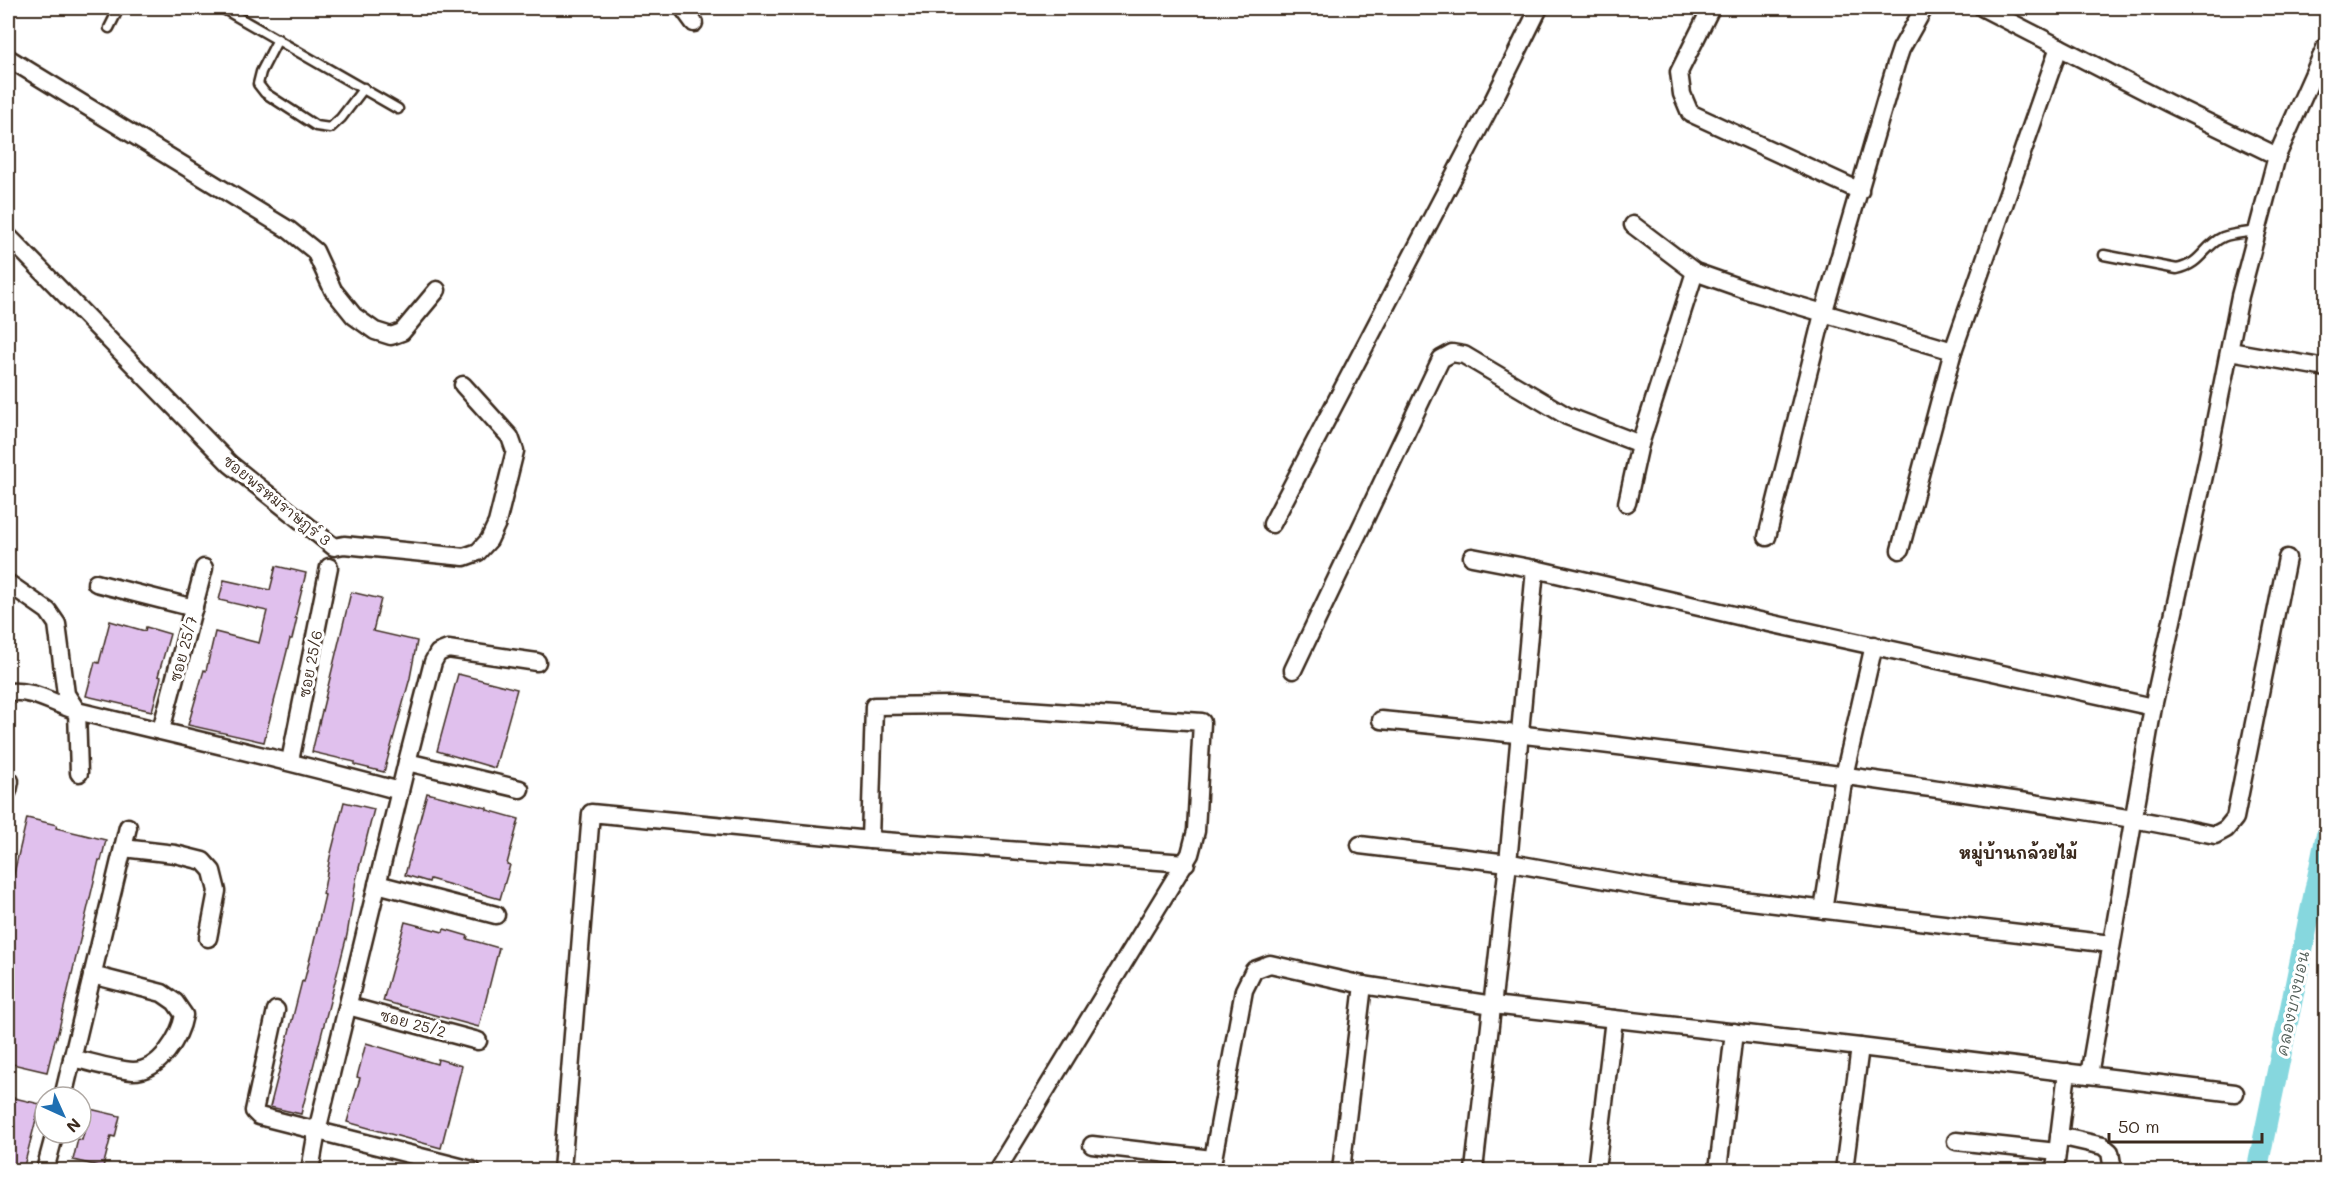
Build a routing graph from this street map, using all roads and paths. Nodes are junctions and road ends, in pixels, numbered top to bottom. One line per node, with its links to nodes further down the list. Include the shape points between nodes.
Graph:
1 (119, 8): 9 (lane)
2 (222, 8): 10 (lane)
3 (683, 8): 8 (street)
4 (1539, 8): 31 (street)
5 (1711, 8): 17 (street, via 1679,72 1690,113)
6 (1924, 8): 17 (street, via 1901,49)
7 (1983, 8): 12 (street)
8 (694, 23)
9 (108, 28)
10 (278, 39): 14 (lane); 14 (lane, via 258,84 265,93 316,126 330,128)
11 (2326, 46): 16 (street)
12 (2059, 47): 16 (street); 25 (street)
13 (8, 58): 23 (street, via 289,230 315,251 333,290 354,316 375,331 391,336 402,332)
14 (364, 88): 15 (lane)
15 (398, 109)
16 (2277, 156): 19 (street)
17 (1860, 191): 24 (street)
18 (1633, 225): 22 (street)
19 (2256, 231): 21 (lane, via 2225,236 2189,267 2177,269); 26 (street)
20 (8, 236): 28 (street, ซอยพรหมราษฎร์ 3, via 230,464 334,547 464,556 478,552 489,540 498,523 515,451 510,437)
21 (2104, 255)
22 (1695, 272): 24 (street); 29 (street)
23 (437, 290)
24 (1823, 314): 25 (street); 32 (street)
25 (1953, 351): 33 (street)
26 (2230, 351): 27 (street); 46 (street)
27 (2326, 368)
28 (463, 385)
29 (1640, 444): 30 (street); 44 (street, via 1568,416 1464,355 1452,353 1441,359)
30 (1627, 503)
31 (1272, 524)
32 (1767, 537)
33 (1900, 550)
34 (1472, 557): 38 (street)
35 (2287, 558): 57 (street, via 2235,818 2215,835)
36 (329, 567): 51 (street, ซอย 25/6)
37 (204, 568): 41 (street, ซอย 25/7)
38 (1535, 569): 42 (street); 50 (street)
39 (8, 583): 47 (street, via 53,616 66,694)
40 (96, 583): 41 (street)
41 (194, 608): 49 (street, ซอย 25/7)
42 (1874, 645): 46 (street); 54 (street)
43 (537, 662): 52 (street, via 448,650 438,653)
44 (1293, 670)
45 (8, 692): 47 (street, via 36,694)
46 (2153, 707): 57 (street)
47 (77, 711): 49 (street); 53 (street)
48 (1381, 720): 50 (street)
49 (161, 730): 51 (street)
50 (1518, 733): 54 (street); 63 (street)
51 (290, 761): 56 (street)
52 (407, 762): 55 (street); 56 (street)
53 (78, 773)
54 (1844, 776): 57 (street); 65 (street)
55 (520, 789)
56 (400, 791): 64 (street)
57 (2133, 818): 68 (street)
58 (128, 827): 61 (street)
59 (870, 840): 62 (street); 62 (street, via 874,705 953,705 1202,722 1196,831); 92 (street, via 591,813)
60 (1360, 844): 63 (street)
61 (123, 848): 67 (street, via 203,861 212,872 217,891); 69 (street)
62 (1186, 863): 93 (street)
63 (1508, 863): 65 (street, via 1667,891); 71 (street)
64 (377, 884): 66 (street); 72 (street)
65 (1823, 910): 68 (street)
66 (496, 915)
67 (208, 938)
68 (2111, 944): 80 (street)
69 (92, 975): 78 (street); 78 (street, via 162,993 184,1015 182,1028 153,1064 135,1071)
70 (1363, 985): 71 (street); 88 (street, via 1270,964 1254,970 1244,990); 94 (street)
71 (1493, 1005): 74 (street); 95 (street)
72 (348, 1006): 76 (street, ซอย 25/2); 83 (street)
73 (276, 1010): 83 (street, via 254,1111 259,1116)
74 (1614, 1019): 75 (street); 96 (street)
75 (1734, 1032): 77 (street); 97 (street)
76 (478, 1041)
77 (1860, 1047): 79 (street); 98 (street)
78 (72, 1058): 81 (street)
79 (2067, 1072): 80 (street); 85 (street)
80 (2090, 1075): 82 (street)
81 (66, 1085)
82 (2235, 1093)
83 (318, 1131): 90 (street); 91 (street)
84 (1956, 1142): 85 (street)
85 (2058, 1144): 99 (street); 100 (street, via 2103,1146 2110,1152)
86 (51, 1145): 89 (street)
87 (1092, 1145): 88 (street)
88 (1211, 1165)
89 (45, 1170)
90 (310, 1170)
91 (472, 1170)
92 (562, 1170)
93 (997, 1170)
94 (1341, 1170)
95 (1474, 1170)
96 (1596, 1170)
97 (1718, 1170)
98 (1844, 1170)
99 (2055, 1170)
100 (2113, 1170)

